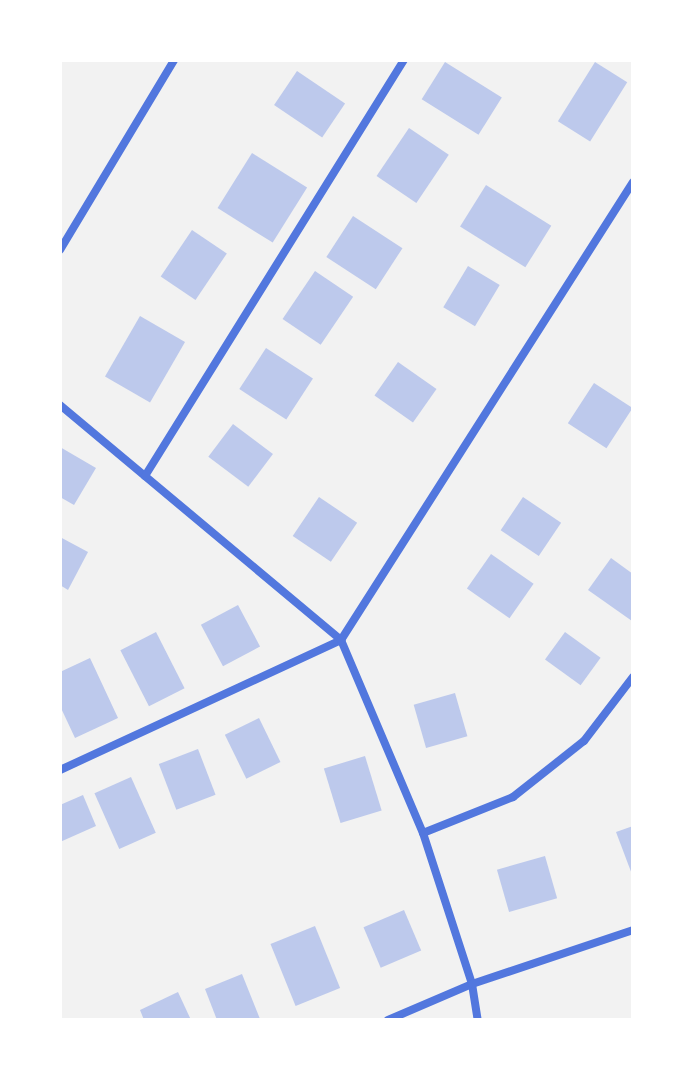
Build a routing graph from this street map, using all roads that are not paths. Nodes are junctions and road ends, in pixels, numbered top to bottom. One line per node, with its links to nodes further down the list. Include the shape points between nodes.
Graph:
1 (174, 60): 4 (street)
2 (404, 60): 6 (street)
3 (633, 182): 7 (street)
4 (60, 250)
5 (60, 405): 6 (street)
6 (145, 476): 7 (street)
7 (341, 640): 9 (street); 10 (street)
8 (633, 677): 10 (street, via 584,741 513,797)
9 (60, 770)
10 (423, 833): 12 (street)
11 (633, 930): 12 (street)
12 (472, 984): 13 (street); 14 (street)
13 (388, 1020)
14 (478, 1020)

